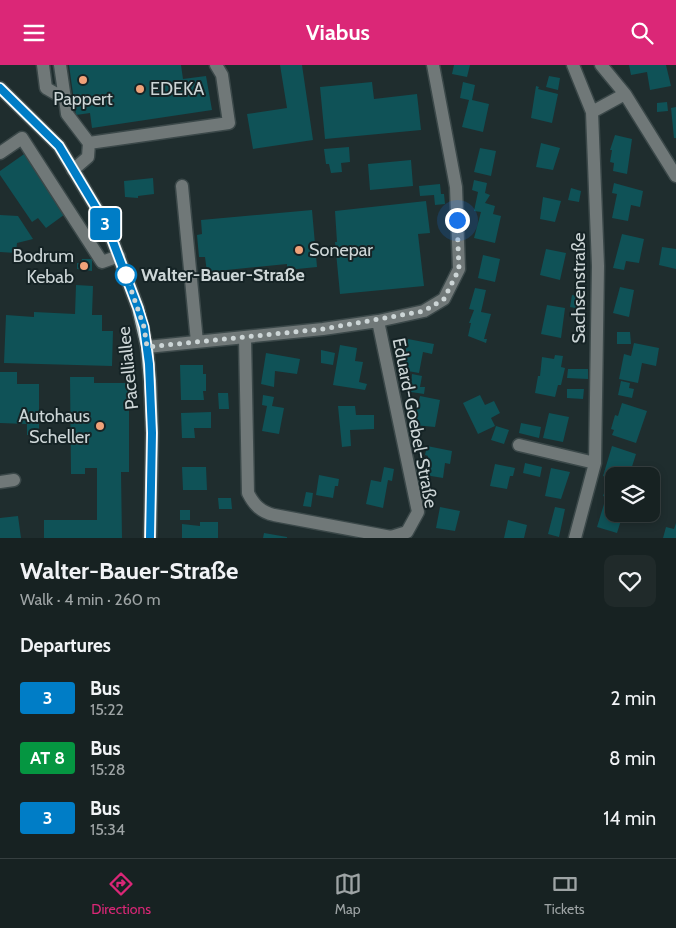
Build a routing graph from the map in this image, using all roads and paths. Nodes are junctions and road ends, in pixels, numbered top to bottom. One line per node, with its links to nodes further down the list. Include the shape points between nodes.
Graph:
1 (43, 65): 9 (street, via 46,88)
2 (60, 65): 9 (street)
3 (216, 65): 11 (street, via 222,75 229,123)
4 (434, 65): 17 (street, via 456,187 459,269 444,299 424,311)
5 (573, 65): 10 (street, Sachsenstraße)
6 (601, 65): 8 (street)
7 (0, 88): 13 (main road, Pacelliallee, via 59,146)
8 (625, 94): 10 (street); 14 (street)
9 (65, 99): 11 (street, via 67,115)
10 (592, 112): 22 (street, Sachsenstraße, via 598,266)
11 (89, 143): 13 (street, via 88,157)
12 (0, 153): 16 (street, via 22,138 102,262)
13 (73, 170): 16 (main road, Pacelliallee, via 107,226)
14 (676, 176)
15 (182, 186): 19 (street)
16 (119, 256): 20 (main road, Pacelliallee, via 144,327)
17 (378, 321): 18 (street); 18 (street, Eduard-Goebel-Straße, via 418,513 407,532 391,537 274,515 260,510 252,500 248,493)
18 (245, 337): 19 (street)
19 (197, 342): 20 (street)
20 (147, 347): 25 (main road, Pacelliallee, via 152,433)
21 (519, 445): 22 (street)
22 (595, 463): 26 (street, Sachsenstraße)
23 (14, 480): 24 (street)
24 (0, 481)
25 (150, 538)
26 (575, 538)

